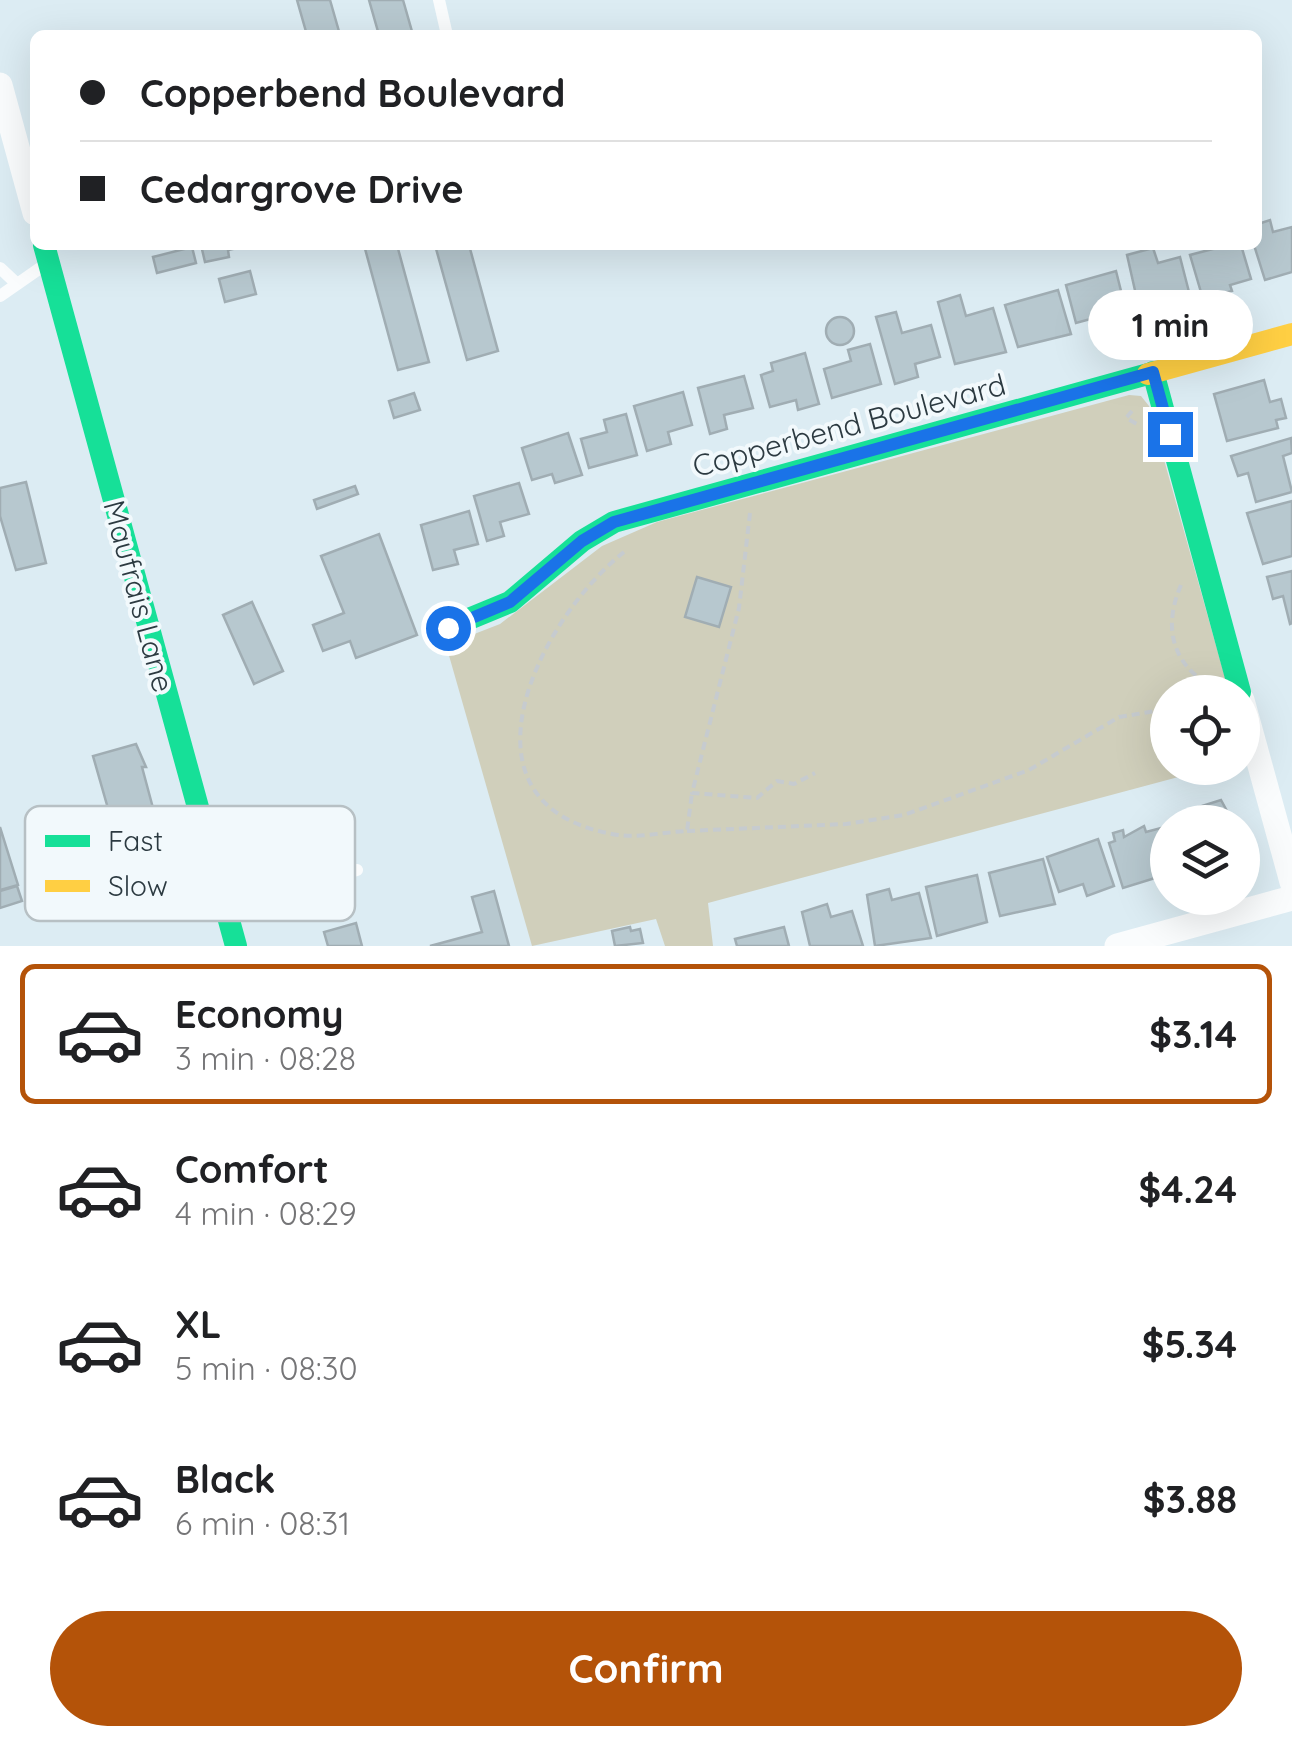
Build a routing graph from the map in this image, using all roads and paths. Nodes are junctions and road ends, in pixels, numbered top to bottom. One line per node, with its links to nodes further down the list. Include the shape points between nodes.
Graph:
1 (438, 0): 2 (lane)
2 (446, 30)
3 (0, 84): 4 (street)
4 (30, 195)
5 (46, 254): 7 (lane); 19 (street, Maufrais Lane)
6 (0, 268): 7 (lane)
7 (16, 283): 8 (lane)
8 (0, 296)
9 (1292, 334): 10 (street, Copperbend Boulevard)
10 (1153, 372): 13 (street, Copperbend Boulevard, via 614,522 510,602); 14 (street)
11 (733, 512): 18 (path, via 750,507 744,580)
12 (630, 548): 20 (path, via 564,614 532,670 520,713 527,771 554,808 597,830)
13 (448, 628)
14 (1235, 675)
15 (1150, 712): 20 (path, via 1119,718 1029,770 904,815)
16 (1260, 766): 21 (street)
17 (815, 773): 18 (path, via 794,784 776,781 758,798)
18 (692, 793): 20 (path)
19 (198, 806)
20 (687, 832)
21 (1292, 882)
22 (1292, 898): 25 (street)
23 (229, 921): 24 (street, Maufrais Lane)
24 (236, 946)
25 (1116, 946)

